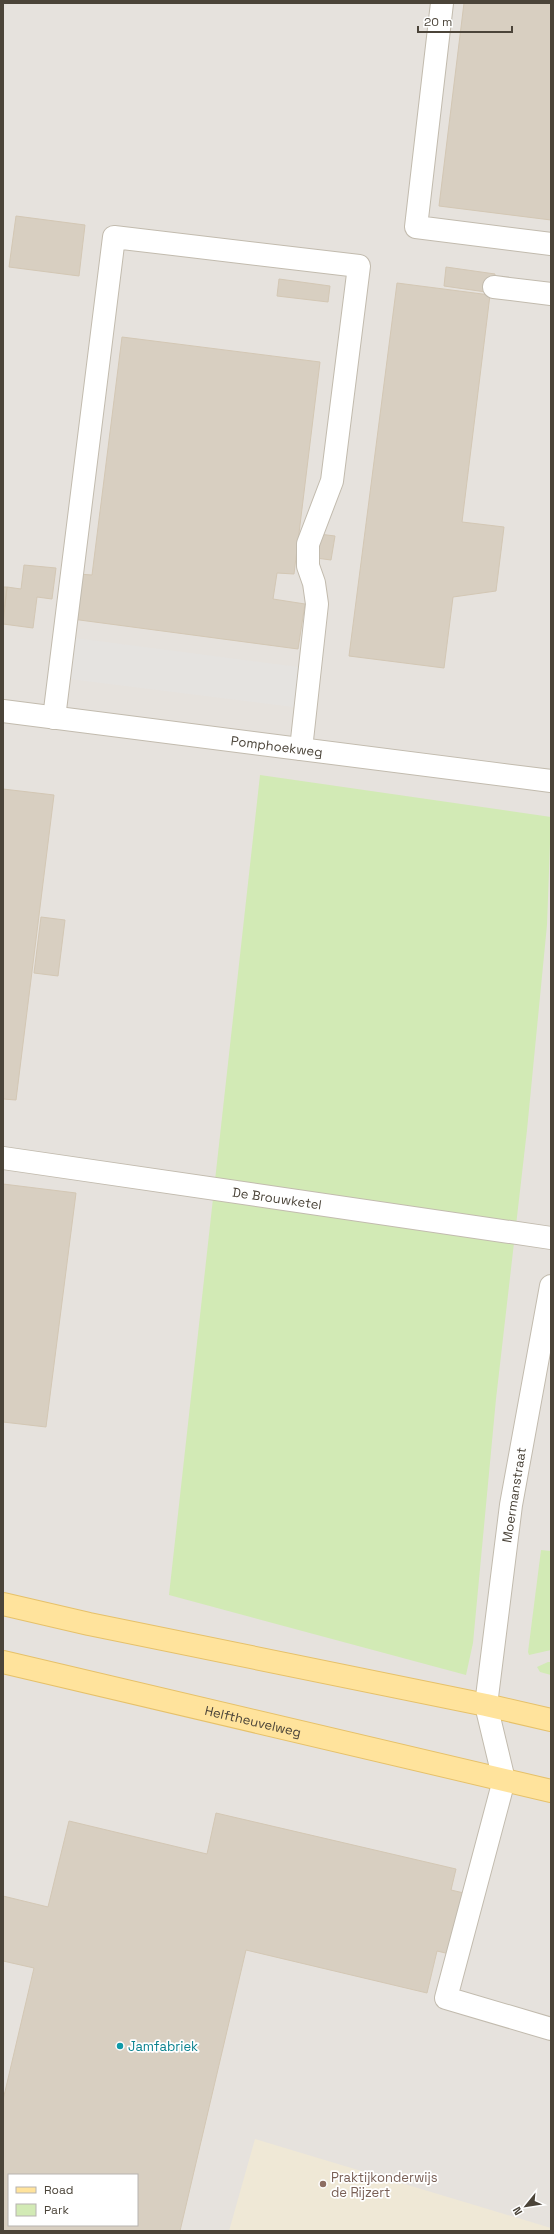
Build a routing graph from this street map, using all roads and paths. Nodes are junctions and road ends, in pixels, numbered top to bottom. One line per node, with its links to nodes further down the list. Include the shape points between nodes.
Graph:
1 (442, 3): 2 (street, via 416,227)
2 (551, 244)
3 (494, 287): 4 (street)
4 (551, 294)
5 (3, 711): 6 (street, Pomphoekweg)
6 (54, 718): 7 (street, Pomphoekweg); 7 (street, via 114,237 351,265 358,266 332,480 308,544 308,566 317,604)
7 (301, 749): 8 (street, Pomphoekweg)
8 (551, 781)
9 (3, 1158): 10 (street, De Brouwketel)
10 (551, 1238)
11 (551, 1286): 14 (street, Moermanstraat, via 511,1505)
12 (3, 1604): 14 (main road)
13 (3, 1662): 16 (main road, Helftheuvelweg)
14 (486, 1704): 15 (main road); 16 (street)
15 (551, 1720)
16 (504, 1780): 17 (main road, Helftheuvelweg); 18 (street, via 446,1998)
17 (551, 1791)
18 (551, 2029)

